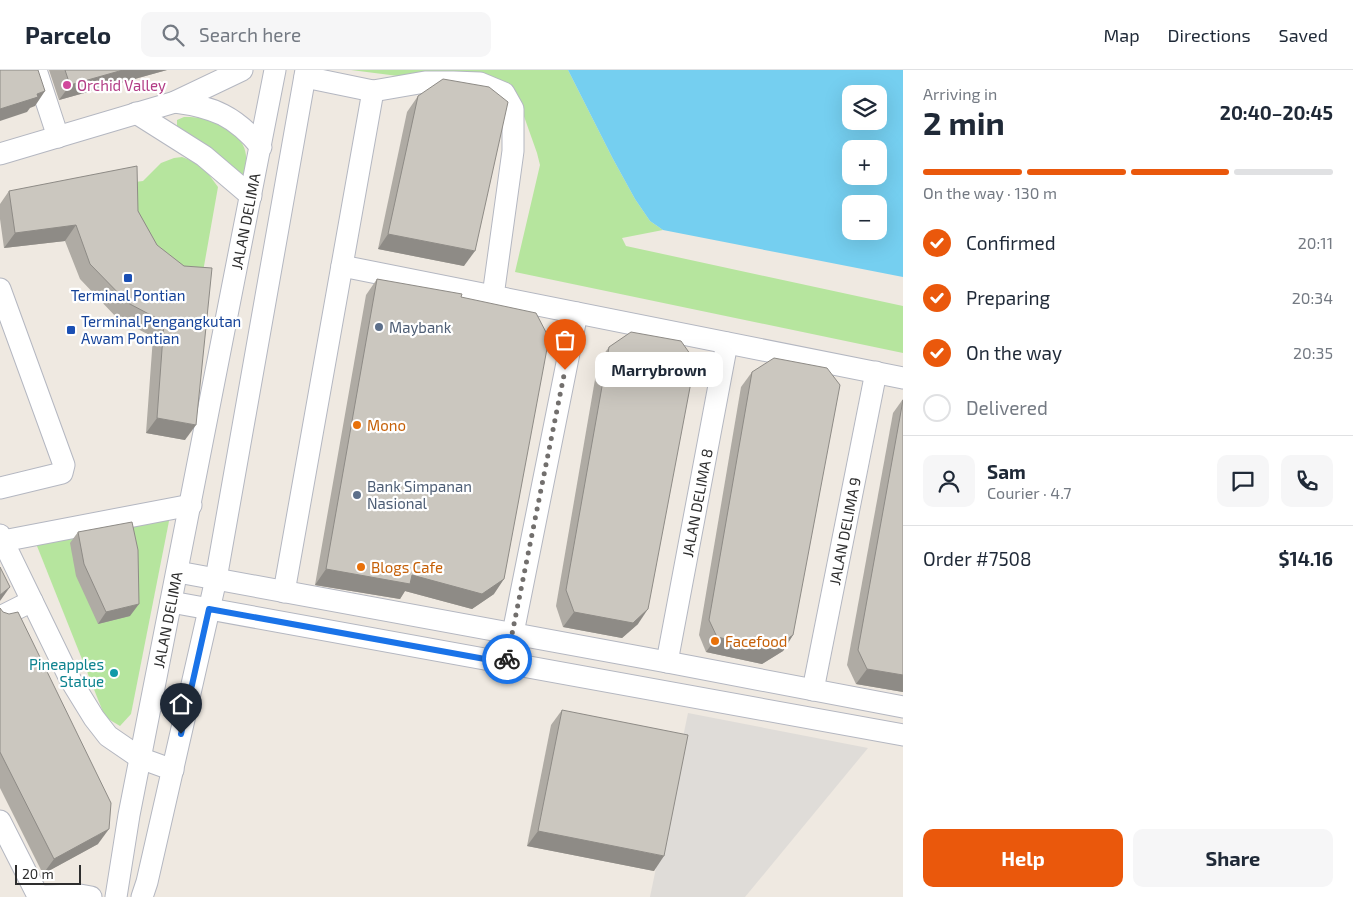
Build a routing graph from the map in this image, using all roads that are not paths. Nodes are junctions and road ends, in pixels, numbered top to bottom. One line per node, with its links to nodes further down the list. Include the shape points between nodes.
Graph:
1 (36, 70): 9 (street)
2 (275, 70): 10 (street, JALAN DELIMA)
3 (230, 72): 6 (street); 8 (street)
4 (306, 74): 5 (street); 24 (street)
5 (373, 91): 13 (street); 15 (street, via 425,82 480,83 504,92 513,109 513,151)
6 (175, 102): 7 (street); 8 (street, via 201,105)
7 (136, 113): 9 (street); 12 (street, via 204,156)
8 (222, 114): 10 (street, via 248,132)
9 (58, 137): 11 (street)
10 (261, 147): 12 (street, JALAN DELIMA)
11 (0, 154)
12 (251, 196): 21 (street, JALAN DELIMA)
13 (342, 266): 15 (street); 25 (street)
14 (0, 289): 20 (street, via 64,464 62,473)
15 (493, 296): 16 (street)
16 (577, 313): 17 (street); 30 (street)
17 (727, 343): 18 (street); 31 (street, JALAN DELIMA 8)
18 (876, 372): 19 (street); 33 (street, JALAN DELIMA 9)
19 (903, 378)
20 (0, 488)
21 (191, 505): 22 (street); 23 (street, JALAN DELIMA)
22 (1, 538): 26 (street)
23 (178, 572): 24 (street); 27 (street, JALAN DELIMA)
24 (216, 579): 25 (street); 28 (street)
25 (284, 592): 30 (street)
26 (32, 601): 29 (street); 36 (street, via 70,679 94,718 108,736)
27 (171, 602): 28 (street); 36 (street, JALAN DELIMA)
28 (209, 609): 32 (street); 37 (street)
29 (0, 617)
30 (512, 634): 31 (street); 32 (street)
31 (667, 662): 33 (street)
32 (507, 663): 35 (street)
33 (813, 690): 34 (street)
34 (903, 707)
35 (903, 735)
36 (140, 758): 37 (street); 40 (street, JALAN DELIMA)
37 (173, 770): 41 (street)
38 (0, 821): 39 (street, via 37,894)
39 (91, 897)
40 (116, 897)
41 (142, 897)

